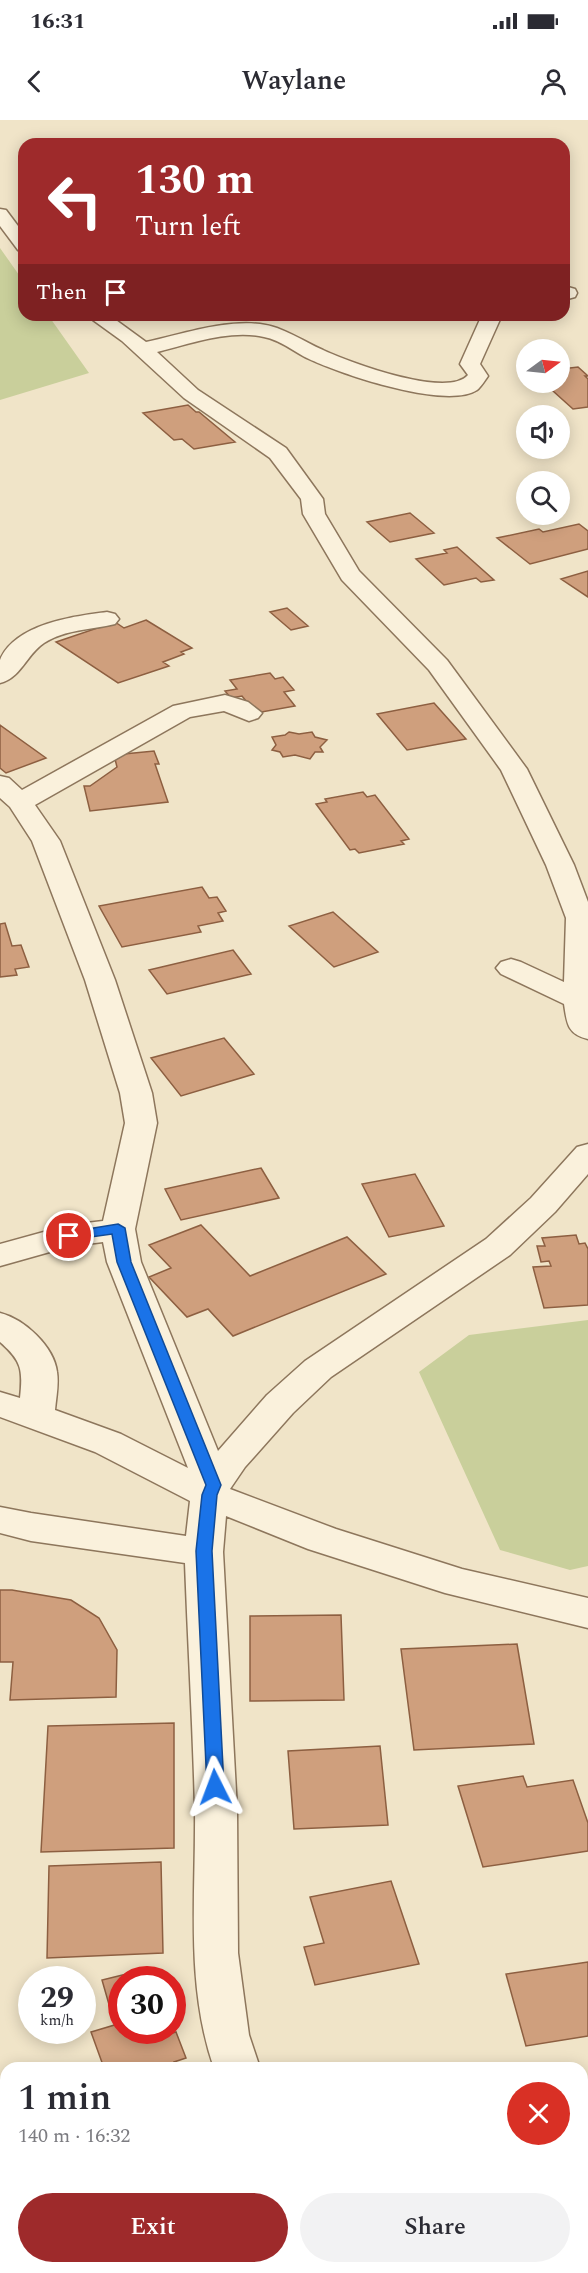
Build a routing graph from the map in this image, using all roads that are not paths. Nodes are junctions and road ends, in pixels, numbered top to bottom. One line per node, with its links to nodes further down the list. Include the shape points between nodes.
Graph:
1 (0, 214): 2 (street)
2 (18, 238)
3 (105, 321): 5 (street)
4 (489, 321): 5 (street, via 470,364 478,376 476,383 448,392 384,378 261,330 199,336)
5 (142, 349): 11 (street, via 191,394 278,453 312,499 314,514 350,575 438,665 514,769 560,865 580,918)
6 (107, 619): 7 (street, via 52,630 28,643)
7 (0, 676)
8 (249, 713): 9 (street, via 225,703 182,711)
9 (10, 793): 14 (street, via 46,841 100,980 136,1093 141,1123)
10 (511, 968): 11 (street)
11 (578, 999): 12 (street, via 583,1025)
12 (588, 1030)
13 (588, 1154): 19 (street, via 543,1205 498,1247 318,1369 280,1404 232,1458)
14 (118, 1228): 15 (street, via 69,1236); 19 (street, via 124,1262)
15 (0, 1255)
16 (0, 1324): 18 (street, via 28,1346 41,1368)
17 (0, 1404): 18 (street)
18 (36, 1417): 19 (street, via 108,1443)
19 (211, 1490): 21 (street); 22 (street, via 322,1539 459,1583)
20 (0, 1520): 21 (street)
21 (204, 1551): 23 (street, via 216,1810 216,1953 226,2035)
22 (588, 1613)
23 (235, 2062)

